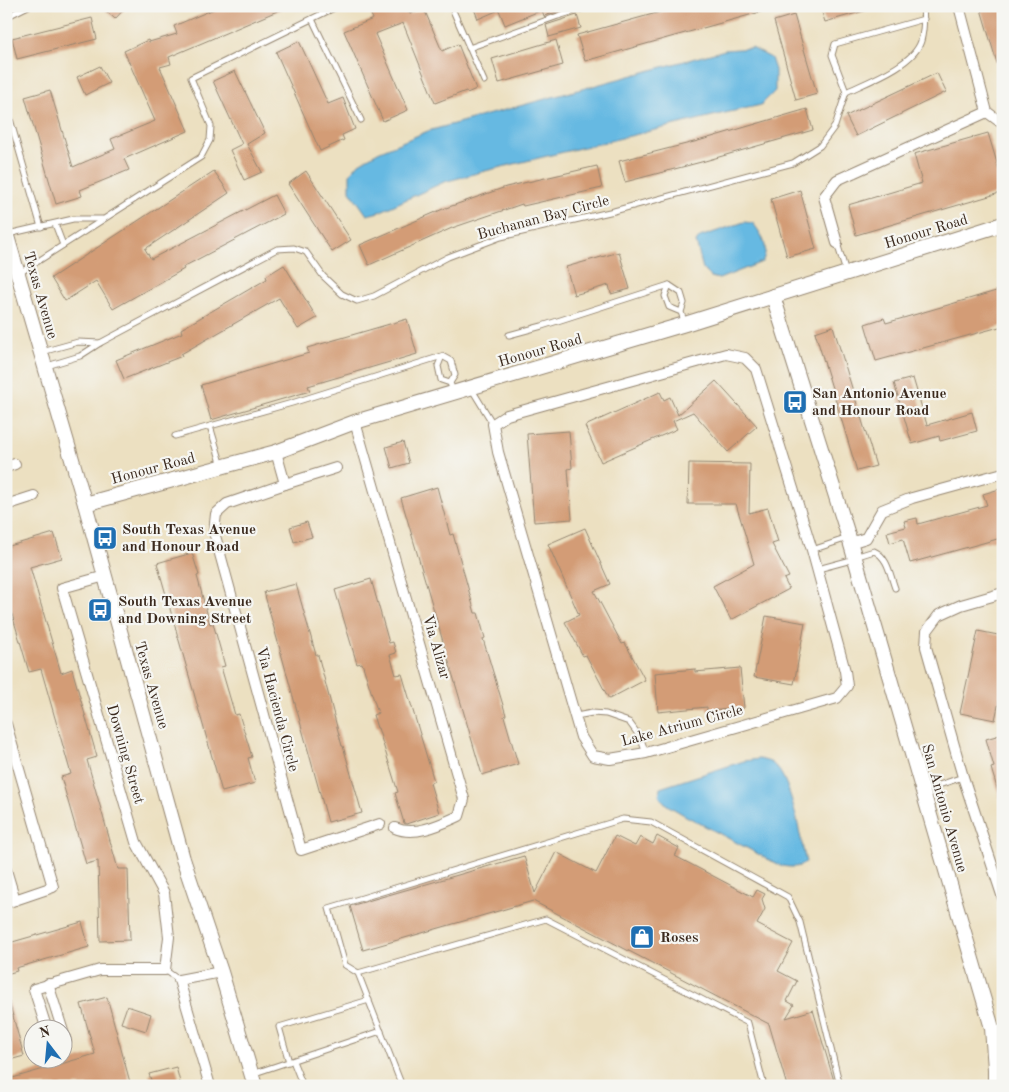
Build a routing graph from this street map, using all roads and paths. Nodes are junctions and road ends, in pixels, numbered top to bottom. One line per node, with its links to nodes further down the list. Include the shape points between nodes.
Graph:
1 (10, 6): 7 (lane)
2 (338, 6): 9 (lane)
3 (451, 6): 11 (lane)
4 (591, 6): 11 (lane)
5 (923, 6): 10 (lane)
6 (959, 6): 15 (street)
7 (26, 7): 8 (lane)
8 (6, 17)
9 (312, 19): 16 (lane); 18 (lane, via 191,78 211,126 210,140 201,157)
10 (924, 20): 13 (lane, via 921,42 904,63); 13 (lane, via 835,44 832,55)
11 (469, 48): 12 (lane)
12 (484, 81)
13 (846, 92): 31 (lane, Buchanan Bay Circle, via 835,126 820,146 793,163 614,211 501,237 448,257 374,296 357,301 342,294 323,276 306,252 294,248 277,249)
14 (6, 105): 21 (lane)
15 (987, 112): 17 (street); 23 (street, via 837,180 824,197)
16 (361, 120)
17 (1003, 124)
18 (103, 219): 19 (lane, via 73,219); 24 (lane)
19 (55, 224): 21 (lane); 24 (lane)
20 (1003, 224): 25 (street, Honour Road)
21 (41, 227): 22 (lane)
22 (6, 233): 26 (street, Texas Avenue)
23 (837, 243): 25 (lane)
24 (63, 245): 26 (lane)
25 (846, 273): 28 (street, Honour Road)
26 (18, 274): 32 (street, Texas Avenue)
27 (669, 285): 29 (lane, via 681,293); 29 (lane, via 665,296 669,307); 30 (lane)
28 (773, 296): 29 (street, Honour Road); 49 (street, San Antonio Avenue)
29 (683, 318): 35 (street, Honour Road)
30 (509, 335)
31 (100, 343): 32 (lane, Buchanan Bay Circle, via 78,342); 34 (lane, Buchanan Bay Circle, via 80,356)
32 (42, 352): 34 (street, Texas Avenue)
33 (442, 356): 36 (lane, via 438,366 441,380); 36 (lane, via 451,361 455,375); 39 (lane)
34 (46, 367): 48 (street, Texas Avenue)
35 (470, 387): 36 (street, Honour Road); 38 (lane, Lake Atrium Circle)
36 (451, 388): 37 (street, Honour Road)
37 (355, 422): 41 (street, Honour Road); 62 (street, Via Alizar, via 464,799 459,816 443,823 404,832)
38 (493, 424): 50 (street, Lake Atrium Circle, via 506,415 726,354 745,358 756,369); 56 (street, Lake Atrium Circle, via 498,452)
39 (210, 426): 40 (lane); 42 (lane)
40 (175, 436)
41 (276, 452): 42 (street, Honour Road); 45 (street)
42 (222, 467): 48 (street, Honour Road)
43 (336, 468): 45 (street)
44 (1003, 473): 49 (street, via 912,498 882,510 866,538)
45 (285, 484): 61 (street, Via Hacienda Circle, via 227,504 216,514 214,532 301,850)
46 (34, 496): 47 (street)
47 (6, 504)
48 (85, 504): 53 (street, Texas Avenue)
49 (850, 541): 50 (lane); 51 (street, San Antonio Avenue)
50 (812, 550): 52 (street, Lake Atrium Circle)
51 (855, 558): 52 (lane); 54 (lane, via 874,551 881,554); 60 (street, San Antonio Avenue)
52 (817, 570): 58 (street, Lake Atrium Circle, via 846,671 847,686 838,698)
53 (104, 576): 66 (street, Downing Street, via 62,588 136,842 164,893 169,937); 67 (street, Texas Avenue, via 183,859)
54 (895, 588)
55 (1003, 593): 59 (street, via 939,615 927,631 926,647)
56 (576, 716): 58 (lane, via 606,714 629,722); 58 (street, Lake Atrium Circle, via 581,737 593,756 610,759)
57 (6, 724): 65 (street, via 53,887)
58 (646, 753)
59 (963, 778): 60 (lane); 64 (street)
60 (924, 790): 74 (street, San Antonio Avenue)
61 (380, 824)
62 (395, 828)
63 (6, 870): 65 (street)
64 (1003, 898)
65 (11, 902)
66 (165, 970): 69 (lane); 70 (street, via 100,970)
67 (221, 972): 69 (street); 77 (street, Texas Avenue)
68 (358, 973): 71 (lane); 81 (lane, via 546,919 748,1023); 82 (lane, via 345,964 329,908 623,819 651,822 788,897 800,922)
69 (179, 980): 78 (street)
70 (48, 984): 72 (street, via 34,988); 73 (street)
71 (369, 1000): 75 (lane); 76 (lane, via 280,1027)
72 (44, 1020)
73 (59, 1020)
74 (997, 1028): 83 (street, San Antonio Avenue)
75 (381, 1031): 76 (lane); 80 (lane)
76 (291, 1061): 77 (lane); 79 (lane)
77 (253, 1080)
78 (210, 1086)
79 (303, 1086)
80 (402, 1086)
81 (764, 1086)
82 (840, 1086)
83 (995, 1086)

